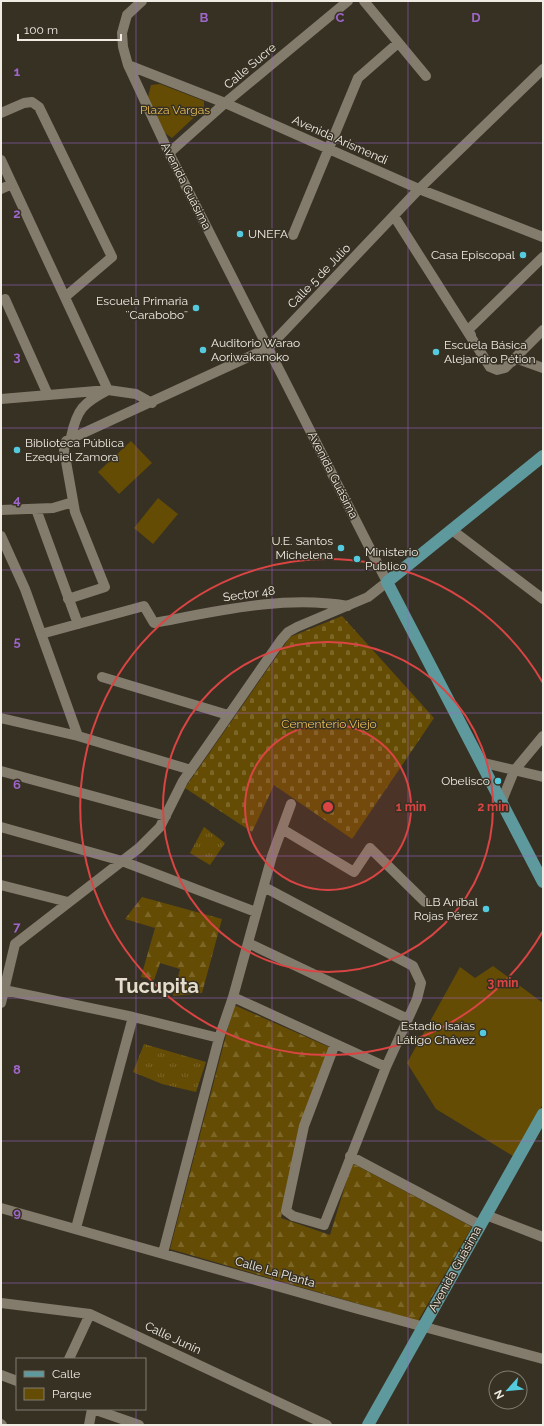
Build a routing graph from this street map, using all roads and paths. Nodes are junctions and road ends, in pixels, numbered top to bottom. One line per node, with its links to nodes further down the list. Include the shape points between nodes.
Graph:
1 (142, 1): 5 (street, Avenida Guásima, via 127,15 122,33)
2 (348, 1): 8 (street, Calle Sucre)
3 (364, 1): 4 (street)
4 (398, 43): 7 (street); 10 (street, via 358,78)
5 (128, 65): 8 (street, Avenida Arismendi); 11 (street, Avenida Guásima)
6 (543, 69): 15 (street, Calle 5 de Julio)
7 (426, 76)
8 (225, 103): 10 (street, Avenida Arismendi); 11 (street, Calle Sucre)
9 (1, 113): 20 (street, via 24,103 32,102 39,107 112,257)
10 (329, 149): 15 (street, Avenida Arismendi); 17 (street)
11 (169, 153): 24 (street, Avenida Guásima)
12 (1, 160): 13 (street)
13 (12, 184): 14 (street); 20 (street)
14 (1, 189)
15 (419, 189): 16 (street, Calle 5 de Julio); 18 (street, Avenida Arismendi)
16 (394, 216): 22 (street); 24 (street, Calle 5 de Julio)
17 (293, 235)
18 (543, 237)
19 (543, 258): 22 (street)
20 (65, 297): 27 (street)
21 (5, 299): 28 (street)
22 (468, 330): 25 (street, via 490,367 497,370 505,368)
23 (543, 330): 25 (street)
24 (268, 348): 30 (street, Calle 5 de Julio); 38 (street, Avenida Guásima)
25 (515, 358): 26 (street)
26 (543, 368)
27 (108, 390): 28 (street); 30 (street, via 136,394); 31 (street, via 82,408 74,422)
28 (48, 395): 29 (street)
29 (1, 399)
30 (152, 403): 31 (street, Calle 5 de Julio)
31 (71, 437): 33 (street, via 66,441 64,450)
32 (543, 456): 36 (main road)
33 (73, 502): 34 (street, via 53,508); 39 (street, via 105,587)
34 (36, 509): 35 (street); 39 (street)
35 (1, 510)
36 (452, 530): 38 (main road); 40 (street)
37 (1, 536): 43 (street, via 25,589)
38 (387, 582): 41 (street, via 368,597); 49 (main road, Avenida Guásima)
39 (68, 599): 42 (street)
40 (543, 599)
41 (348, 606): 42 (street, Sector 48, via 291,601 154,623 144,606); 45 (street, via 288,632)
42 (78, 624): 43 (street)
43 (41, 634): 47 (street)
44 (102, 677): 45 (street)
45 (228, 715): 50 (street)
46 (1, 718): 47 (street)
47 (78, 736): 50 (street)
48 (543, 736): 52 (street)
49 (480, 762): 52 (street); 54 (main road, Avenida Guásima)
50 (191, 770): 56 (street)
51 (1, 771): 56 (street)
52 (514, 771): 53 (street); 54 (street)
53 (543, 777)
54 (501, 803): 60 (main road, Avenida Guásima)
55 (291, 804): 58 (street)
56 (166, 816): 59 (street, via 151,837)
57 (1, 827): 59 (street)
58 (282, 829): 62 (street); 64 (street, via 354,872 370,848)
59 (122, 861): 63 (street); 65 (street)
60 (543, 882)
61 (1, 885): 63 (street)
62 (264, 887): 65 (street); 72 (street, via 413,966 421,983)
63 (68, 902): 67 (street, via 15,944)
64 (425, 902)
65 (256, 912): 66 (street)
66 (248, 943): 69 (street); 72 (street)
67 (5, 961): 68 (street)
68 (4, 990): 70 (street); 71 (street)
69 (233, 998): 73 (street); 74 (street)
70 (1, 1003)
71 (133, 1017): 73 (street); 80 (street)
72 (408, 1019): 75 (street)
73 (219, 1038): 82 (street)
74 (335, 1044): 75 (street); 77 (street, via 304,1126 286,1211 292,1216 324,1225)
75 (386, 1067): 77 (street)
76 (543, 1114): 79 (main road, Avenida Guásima)
77 (350, 1156): 79 (street)
78 (1, 1208): 80 (street, Calle La Planta)
79 (483, 1220): 81 (street); 85 (main road, Avenida Guásima)
80 (76, 1228): 82 (street, Calle La Planta)
81 (543, 1237)
82 (163, 1253): 85 (street, Calle La Planta)
83 (1, 1303): 84 (street, Calle Junín)
84 (90, 1314): 86 (street); 94 (street, Calle Junín)
85 (423, 1326): 87 (street, Calle La Planta); 95 (main road, Avenida Guásima)
86 (69, 1358)
87 (543, 1359)
88 (1, 1375): 89 (street)
89 (16, 1381)
90 (93, 1410): 92 (street)
91 (96, 1410): 93 (street)
92 (89, 1425)
93 (139, 1425)
94 (327, 1425)
95 (368, 1425)

